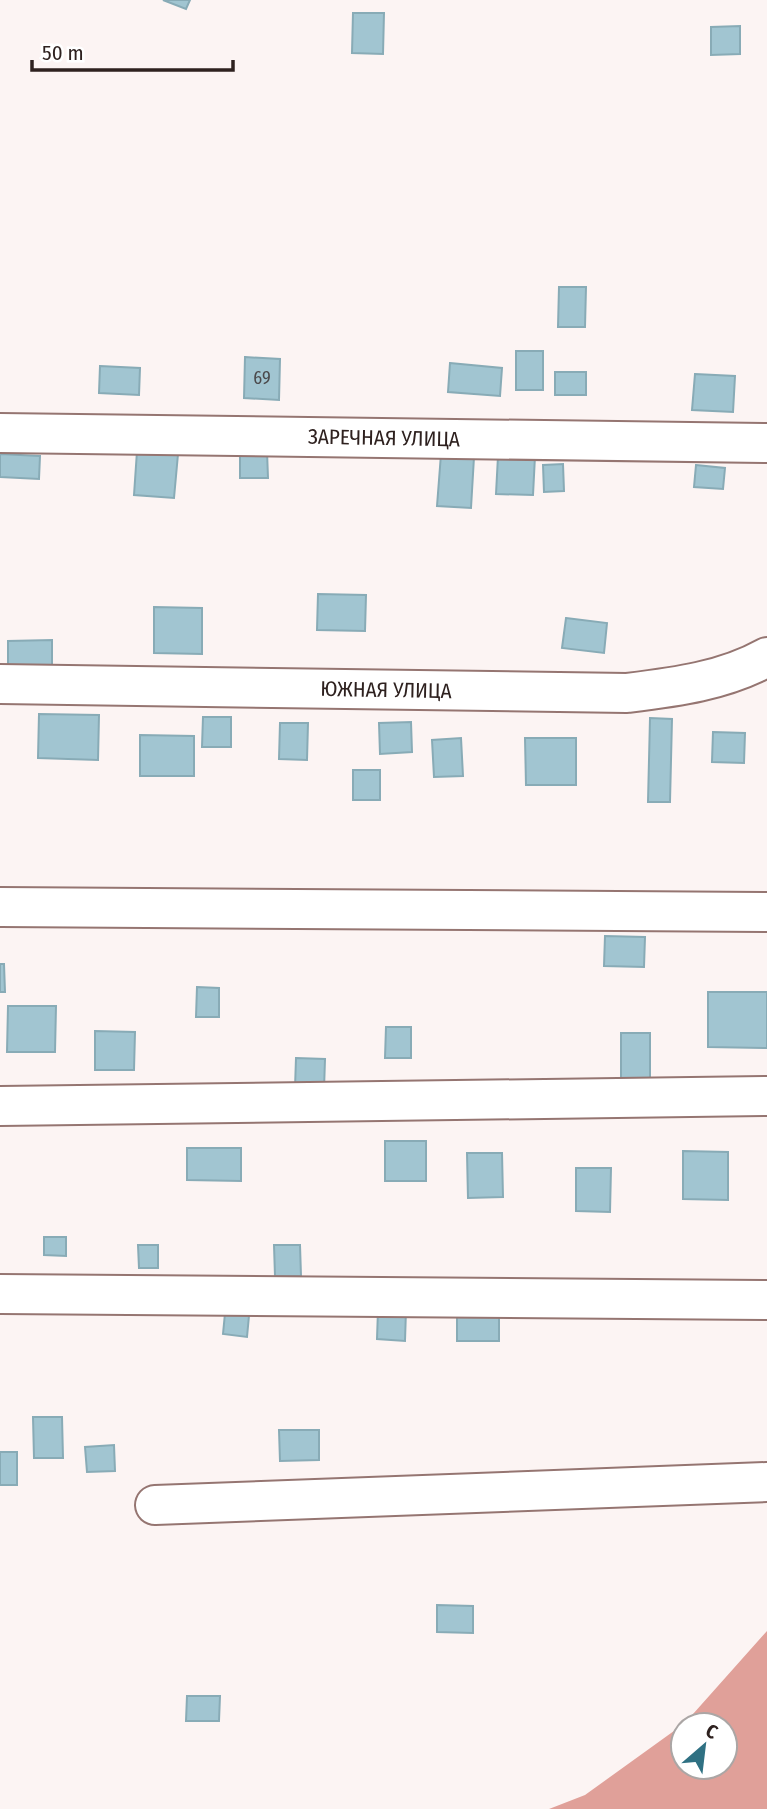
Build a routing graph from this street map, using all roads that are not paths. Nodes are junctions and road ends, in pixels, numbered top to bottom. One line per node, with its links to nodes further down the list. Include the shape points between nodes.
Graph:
1 (0, 433): 2 (street, ЗАРЕЧНАЯ УЛИЦА)
2 (767, 443)
3 (767, 657): 4 (street, ЮЖНАЯ УЛИЦА, via 687,685 627,693)
4 (0, 684)
5 (0, 907): 6 (street)
6 (767, 912)
7 (767, 1096): 8 (street)
8 (0, 1106)
9 (0, 1293): 10 (street)
10 (767, 1300)
11 (767, 1482): 12 (street)
12 (155, 1505)

